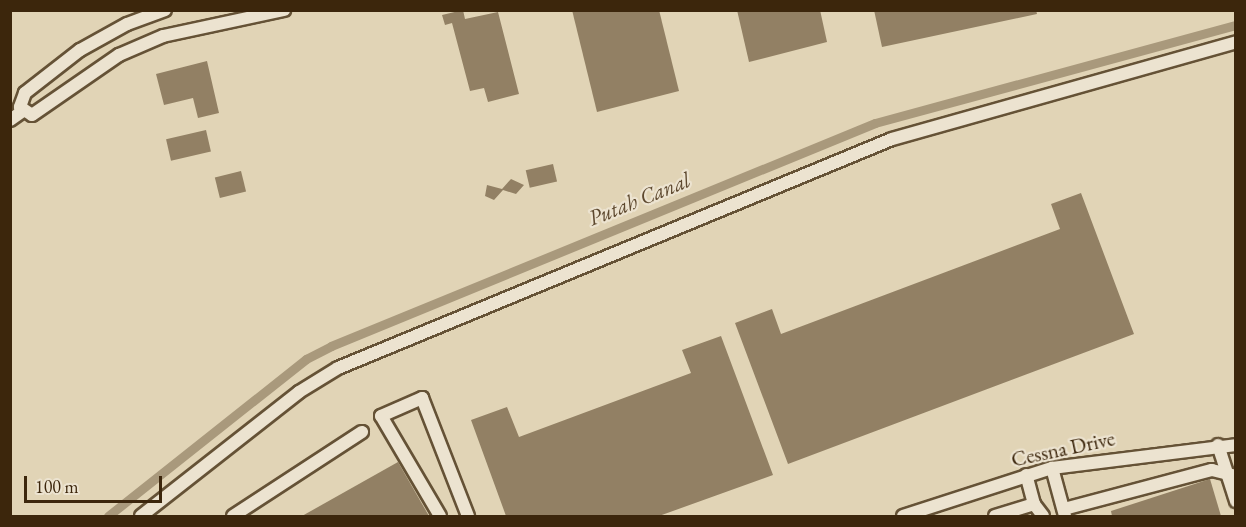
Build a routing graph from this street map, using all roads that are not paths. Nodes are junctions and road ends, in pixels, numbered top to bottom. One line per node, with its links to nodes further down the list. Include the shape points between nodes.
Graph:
1 (165, 10): 4 (street, via 127,24 80,50 25,93)
2 (284, 10): 4 (street, via 189,28 140,45 32,115)
3 (1236, 42): 14 (street, via 892,139 338,368 299,392)
4 (15, 114)
5 (362, 432): 15 (street)
6 (1218, 445): 7 (street, Cessna Drive); 8 (street, Cessna Drive); 10 (street)
7 (1236, 445)
8 (1052, 468): 9 (street, Cessna Drive); 13 (street)
9 (1026, 475): 12 (street); 18 (street, Cessna Drive)
10 (1232, 476): 11 (street); 13 (street, via 1212,470)
11 (1236, 501)
12 (1034, 504): 19 (street); 20 (street)
13 (1064, 513)
14 (141, 516)
15 (233, 516)
16 (440, 516): 17 (street, via 381,416 422,398)
17 (468, 516)
18 (903, 516)
19 (995, 516)
20 (1042, 516)

